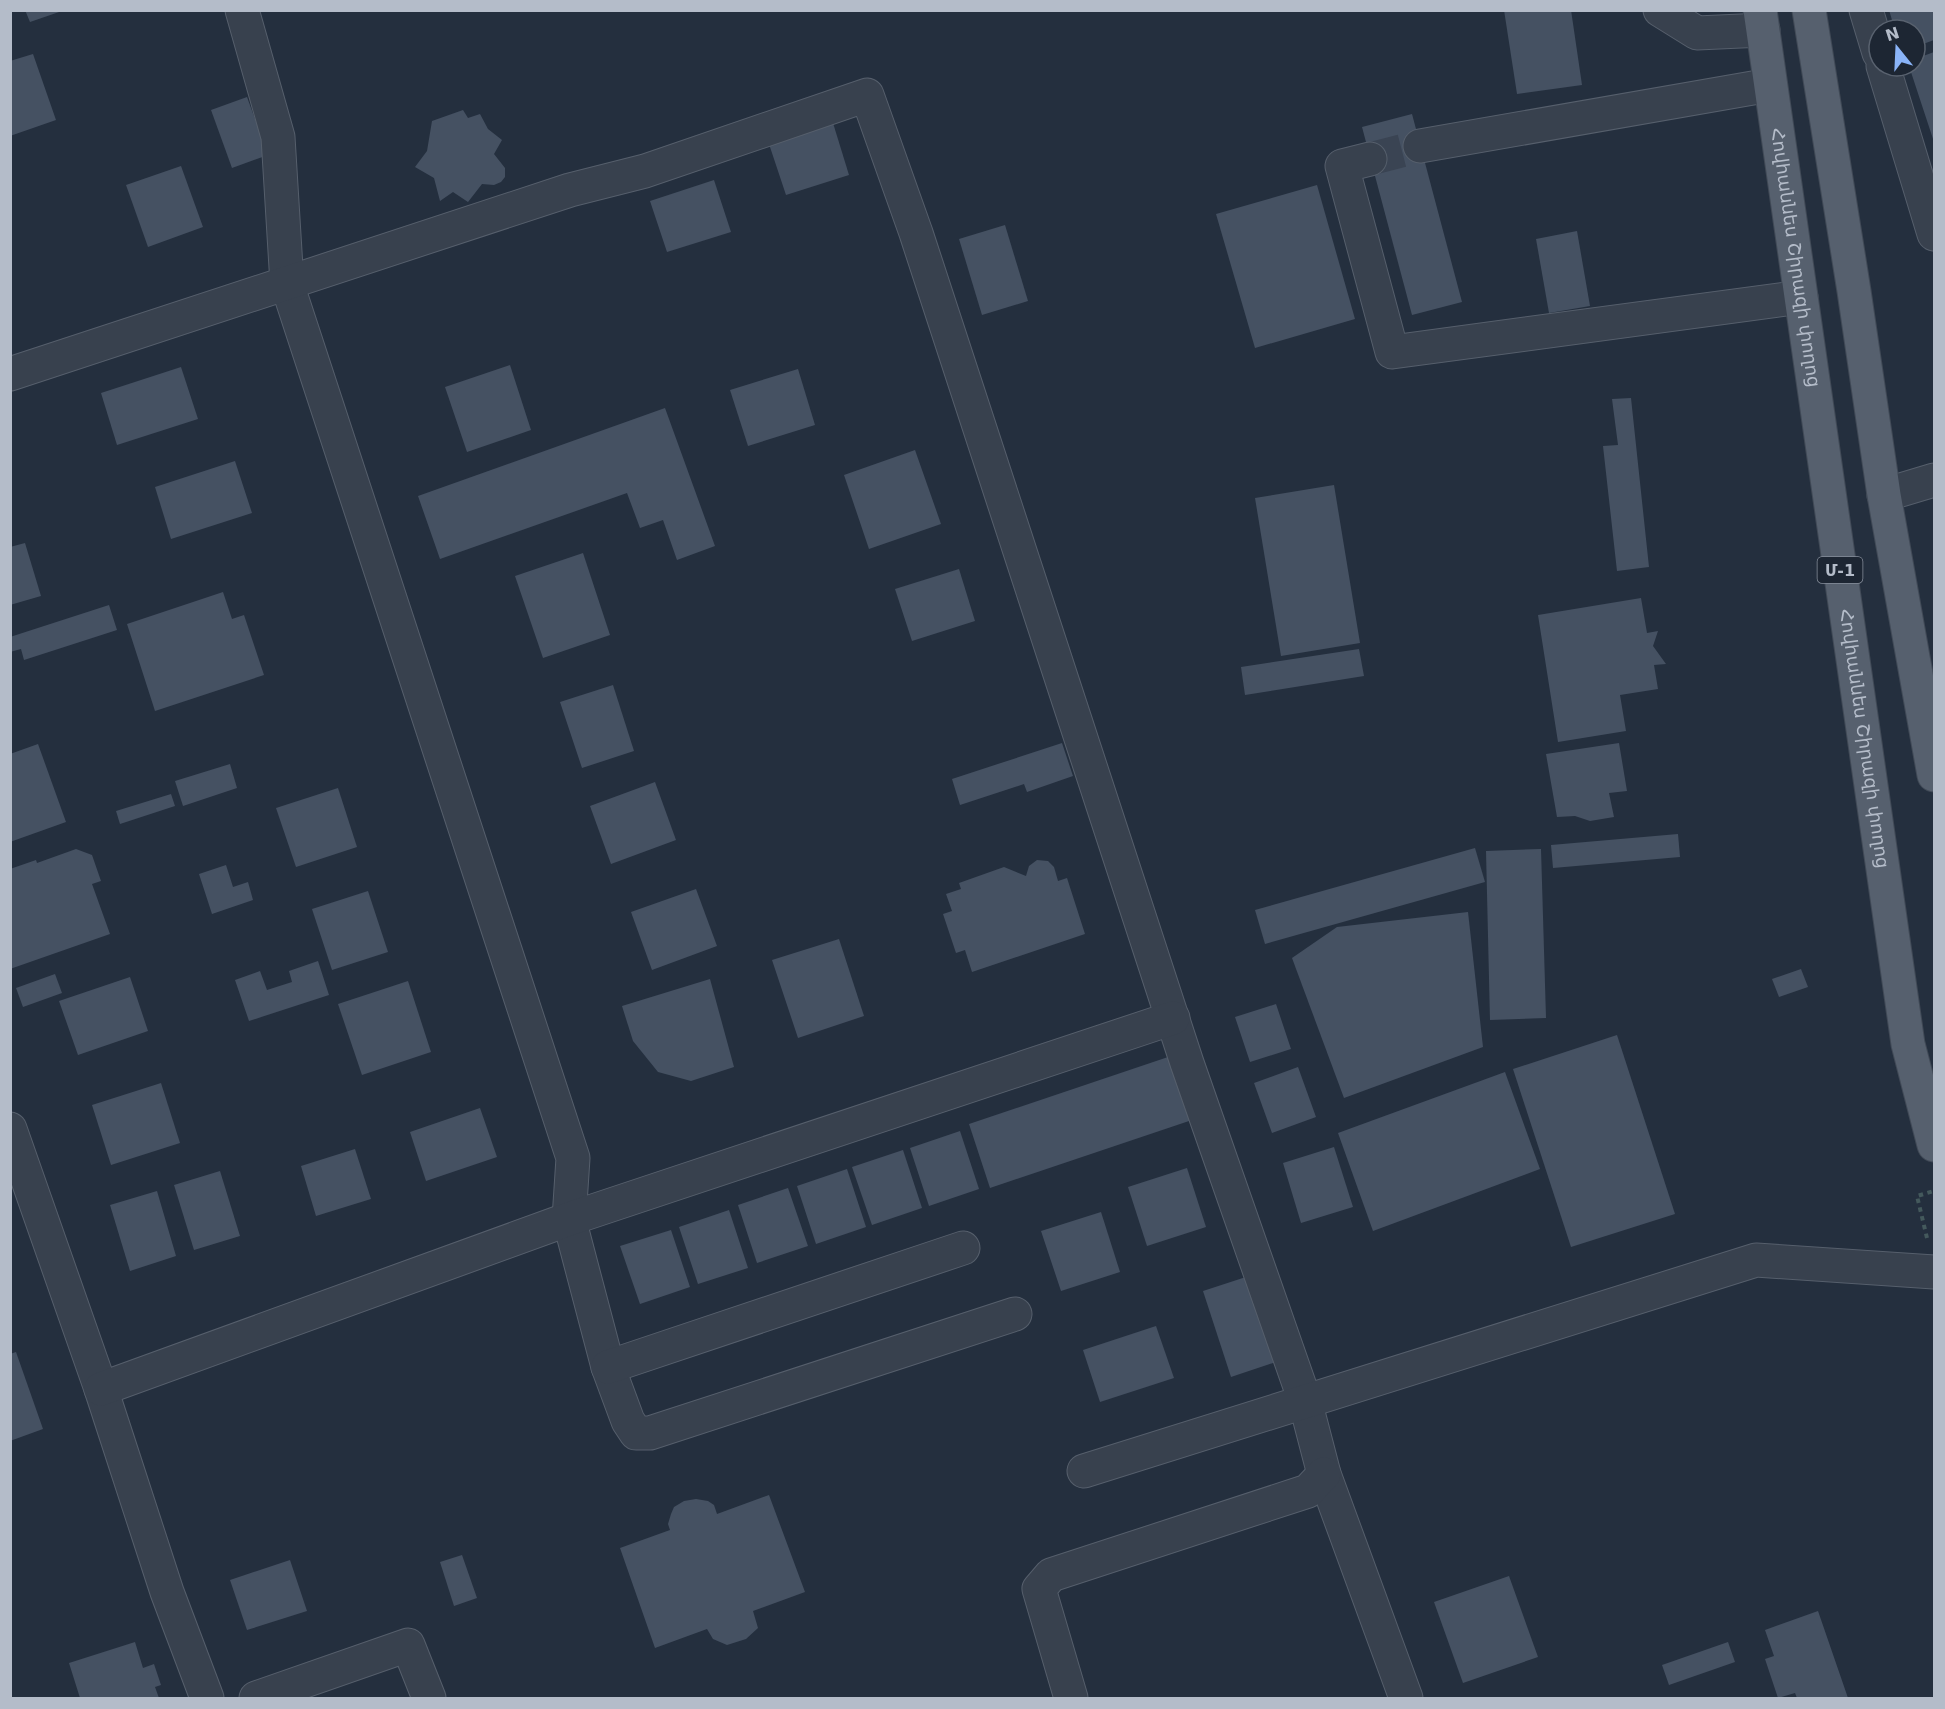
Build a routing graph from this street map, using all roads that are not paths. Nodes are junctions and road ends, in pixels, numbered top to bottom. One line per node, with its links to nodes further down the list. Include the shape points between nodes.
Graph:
1 (242, 10): 10 (street, via 278,137)
2 (1660, 10): 4 (street, via 1697,33)
3 (1809, 10): 14 (main road)
4 (1761, 20): 6 (main road, Հովհաննես Շիրազի փողոց / Մ-1)
5 (1887, 78): 9 (street)
6 (1770, 85): 7 (street); 11 (main road, Հովհաննես Շիրազի փողոց / Մ-1)
7 (1420, 146)
8 (1370, 159): 11 (street, via 1342,166 1392,352)
9 (1935, 234)
10 (287, 284): 12 (street); 16 (street, via 570,190 645,171 867,94); 19 (street, via 573,1158)
11 (1801, 297): 18 (main road, Հովհաննես Շիրազի փողոց / Մ-1, via 1908,1044)
12 (10, 374)
13 (1935, 480): 14 (street)
14 (1884, 495): 15 (main road)
15 (1935, 775)
16 (1173, 1018): 19 (street); 25 (street)
17 (10, 1130): 24 (street)
18 (1935, 1145)
19 (569, 1219): 23 (street); 24 (street)
20 (963, 1248): 23 (street)
21 (1935, 1272): 25 (street, via 1756,1260)
22 (1015, 1314): 23 (street, via 650,1433 636,1433 628,1421)
23 (608, 1367)
24 (101, 1389): 28 (street, via 167,1592)
25 (1305, 1401): 26 (street); 27 (street)
26 (1083, 1471)
27 (1324, 1474): 31 (street, via 1308,1491 1051,1575 1039,1589); 32 (street)
28 (207, 1698)
29 (256, 1698): 30 (street, via 408,1645)
30 (429, 1698)
31 (1071, 1698)
32 (1406, 1698)

